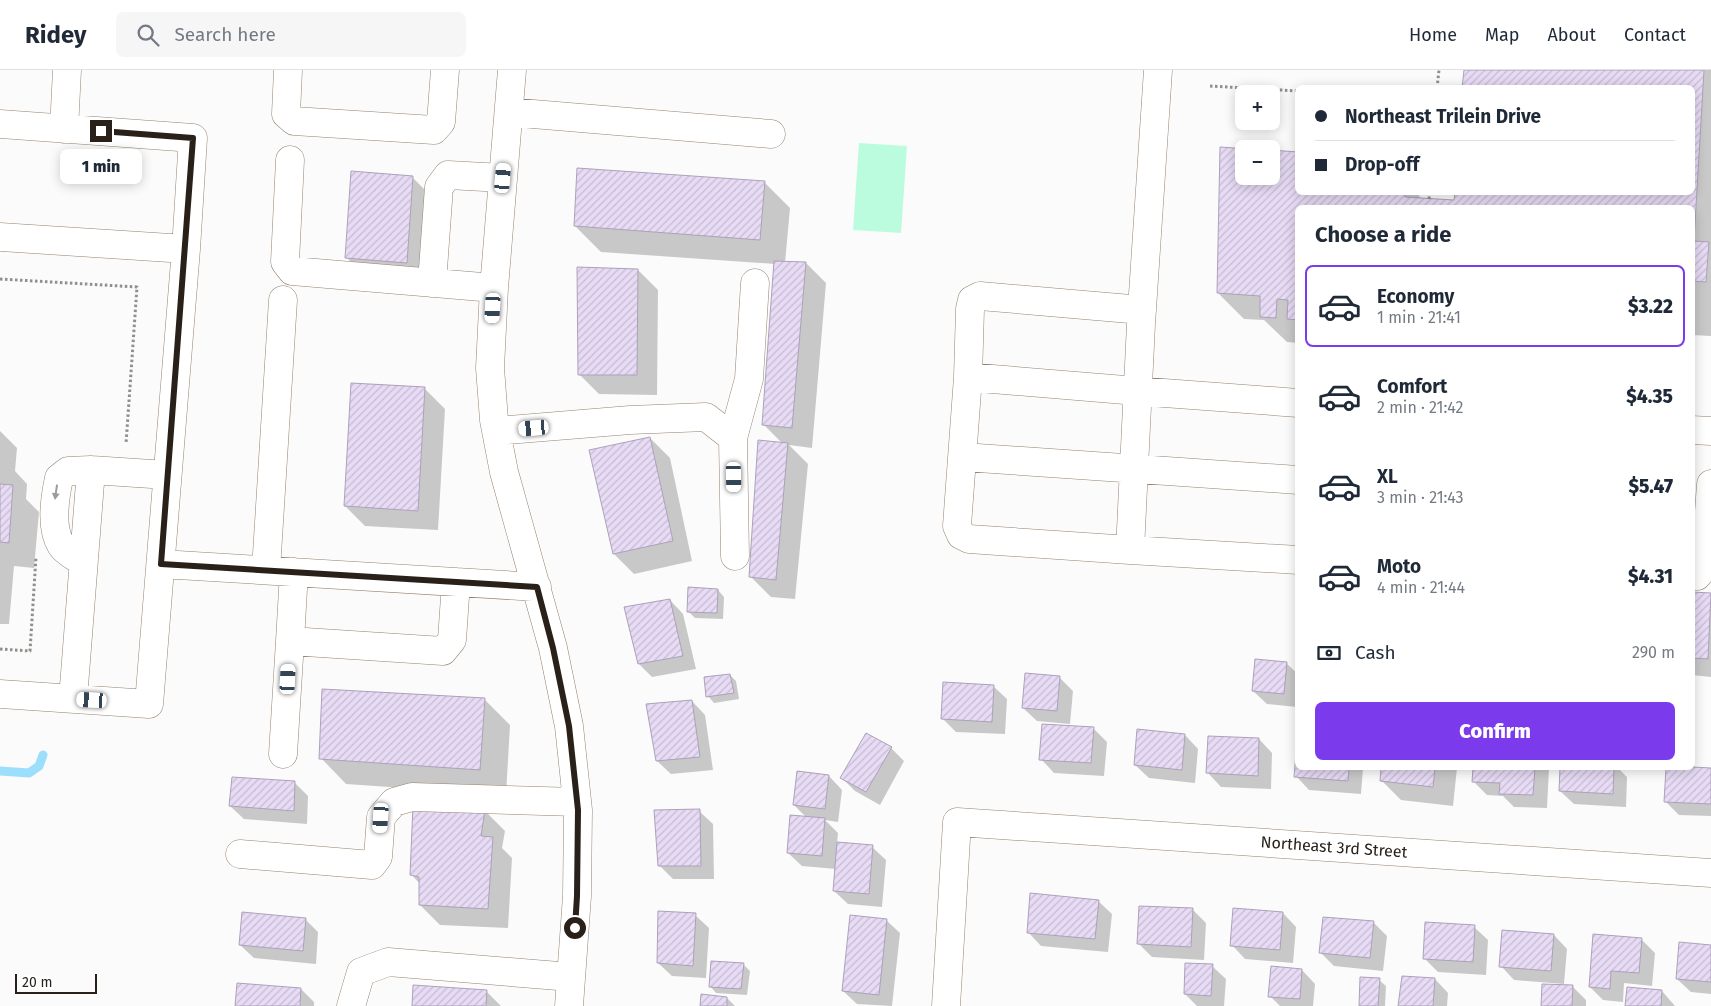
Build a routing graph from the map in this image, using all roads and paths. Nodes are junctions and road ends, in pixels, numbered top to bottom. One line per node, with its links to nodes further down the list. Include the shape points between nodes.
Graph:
1 (67, 70): 12 (street)
2 (288, 70): 3 (street, via 286,114 294,121 434,130 442,122)
3 (445, 70)
4 (512, 70): 10 (street)
5 (1158, 70): 25 (street)
6 (1439, 70): 7 (path)
7 (1438, 85)
8 (1210, 86): 9 (path)
9 (1295, 91)
10 (509, 112): 13 (street); 15 (street)
11 (0, 124): 12 (street)
12 (64, 129): 19 (street, via 193,138)
13 (771, 134)
14 (290, 160): 21 (street, via 285,262 292,271)
15 (503, 178): 21 (street, via 448,175 439,187); 23 (street)
16 (1430, 195): 17 (path)
17 (1429, 199)
18 (0, 236): 19 (street)
19 (186, 250): 36 (street)
20 (0, 279): 33 (path, via 137,287)
21 (432, 283): 23 (street)
22 (756, 283): 32 (street, via 750,379)
23 (494, 288): 30 (street, via 490,368)
24 (283, 300): 44 (street)
25 (1142, 310): 26 (street, via 980,296 972,300 970,310); 27 (street)
26 (968, 377): 27 (street); 34 (street)
27 (1138, 391): 28 (street); 35 (street)
28 (1295, 403)
29 (1695, 430): 31 (street)
30 (496, 431): 32 (street, via 706,417); 48 (street, via 504,472)
31 (1711, 431)
32 (733, 438): 41 (street)
33 (126, 453)
34 (963, 457): 35 (street); 40 (street, via 957,526 961,535 969,539)
35 (1134, 469): 37 (street); 40 (street)
36 (167, 475): 43 (street); 52 (street, via 91,470)
37 (1295, 480)
38 (1704, 501): 46 (street, via 1704,568)
39 (36, 548): 50 (path, via 30,652)
40 (1130, 550): 42 (street)
41 (735, 556)
42 (1295, 560)
43 (161, 564): 44 (street); 52 (street, via 149,704)
44 (266, 570): 45 (street)
45 (294, 572): 47 (street); 49 (street)
46 (1695, 576)
47 (456, 582): 48 (street); 49 (street, via 452,640 443,651)
48 (537, 587): 54 (street, via 569,726)
49 (290, 641): 53 (street)
50 (0, 650)
51 (0, 694): 52 (street)
52 (72, 699)
53 (283, 754)
54 (577, 802): 55 (street, via 412,796 394,802 381,818 378,857 372,865); 57 (street, via 577,896)
55 (240, 854)
56 (1711, 873): 60 (street, Northeast 3rd Street, via 957,822)
57 (571, 977): 58 (street, via 388,962 361,972); 59 (street)
58 (351, 1006)
59 (568, 1006)
60 (946, 1006)

